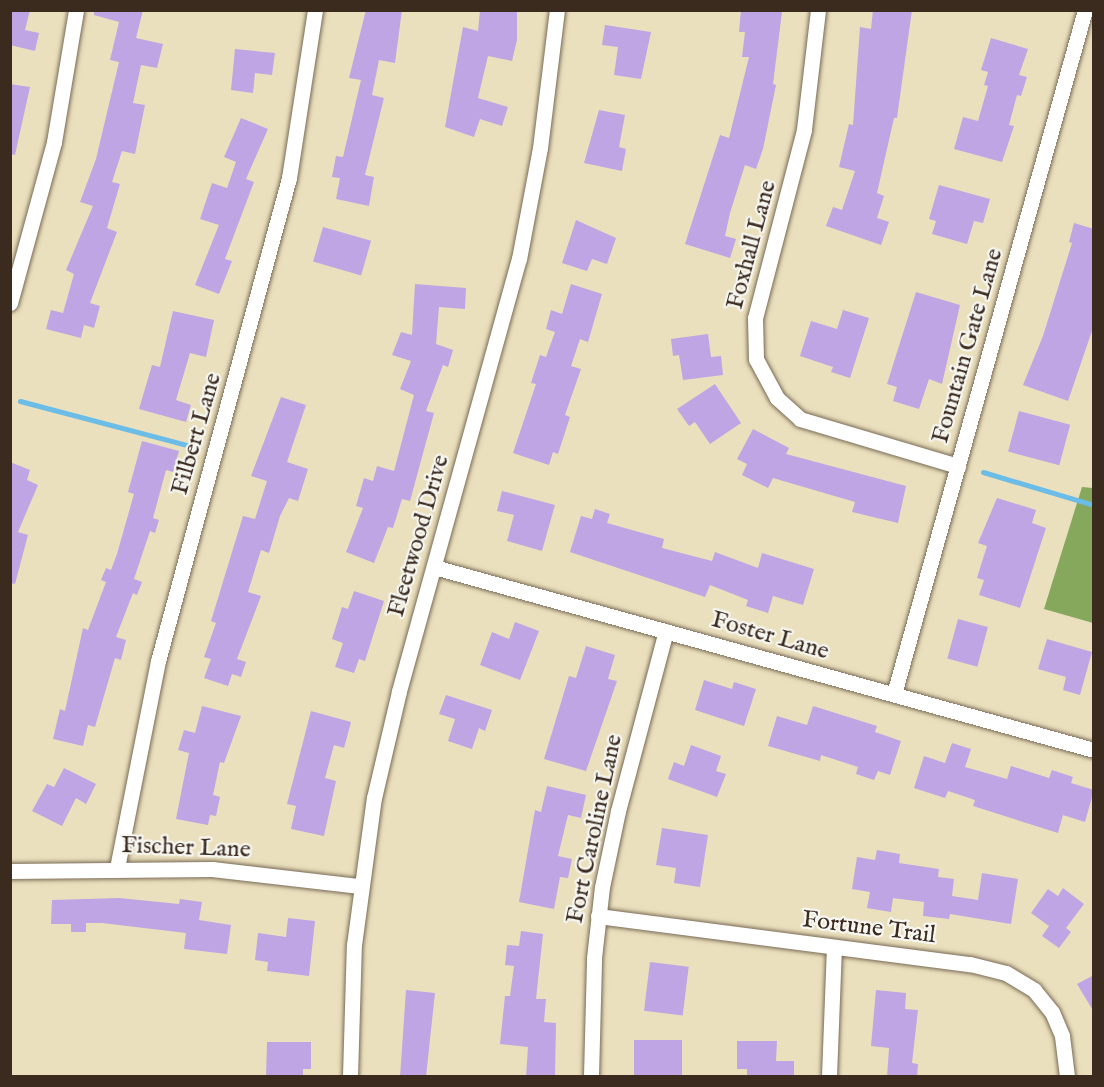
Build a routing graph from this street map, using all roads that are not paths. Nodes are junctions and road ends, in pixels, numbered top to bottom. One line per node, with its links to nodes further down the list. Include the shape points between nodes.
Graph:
1 (76, 10): 6 (street, via 54,142)
2 (315, 10): 12 (street, Filbert Lane, via 287,188 155,670)
3 (557, 10): 8 (street, Fleetwood Drive, via 542,138 519,259)
4 (818, 10): 7 (street, Foxhall Lane, via 804,130 755,318 756,359 777,399 800,418)
5 (1085, 10): 7 (street, Fountain Gate Lane)
6 (10, 303)
7 (958, 466): 10 (street, Fountain Gate Lane)
8 (434, 567): 9 (street, Foster Lane); 14 (street, Fleetwood Drive, via 381,762)
9 (666, 631): 10 (street, Foster Lane); 15 (street, Fort Caroline Lane, via 618,811)
10 (894, 694): 11 (street, Foster Lane)
11 (1094, 750)
12 (117, 868): 13 (street, Fischer Lane); 14 (street, Fischer Lane, via 223,869)
13 (10, 871)
14 (360, 886): 17 (street, Fleetwood Drive, via 351,988)
15 (598, 916): 16 (street, Fortune Trail); 18 (street, Fort Caroline Lane)
16 (834, 947): 19 (street); 20 (street, Fortune Trail, via 983,966 1017,978 1039,995 1052,1012 1062,1036)
17 (350, 1077)
18 (591, 1077)
19 (829, 1077)
20 (1067, 1077)

